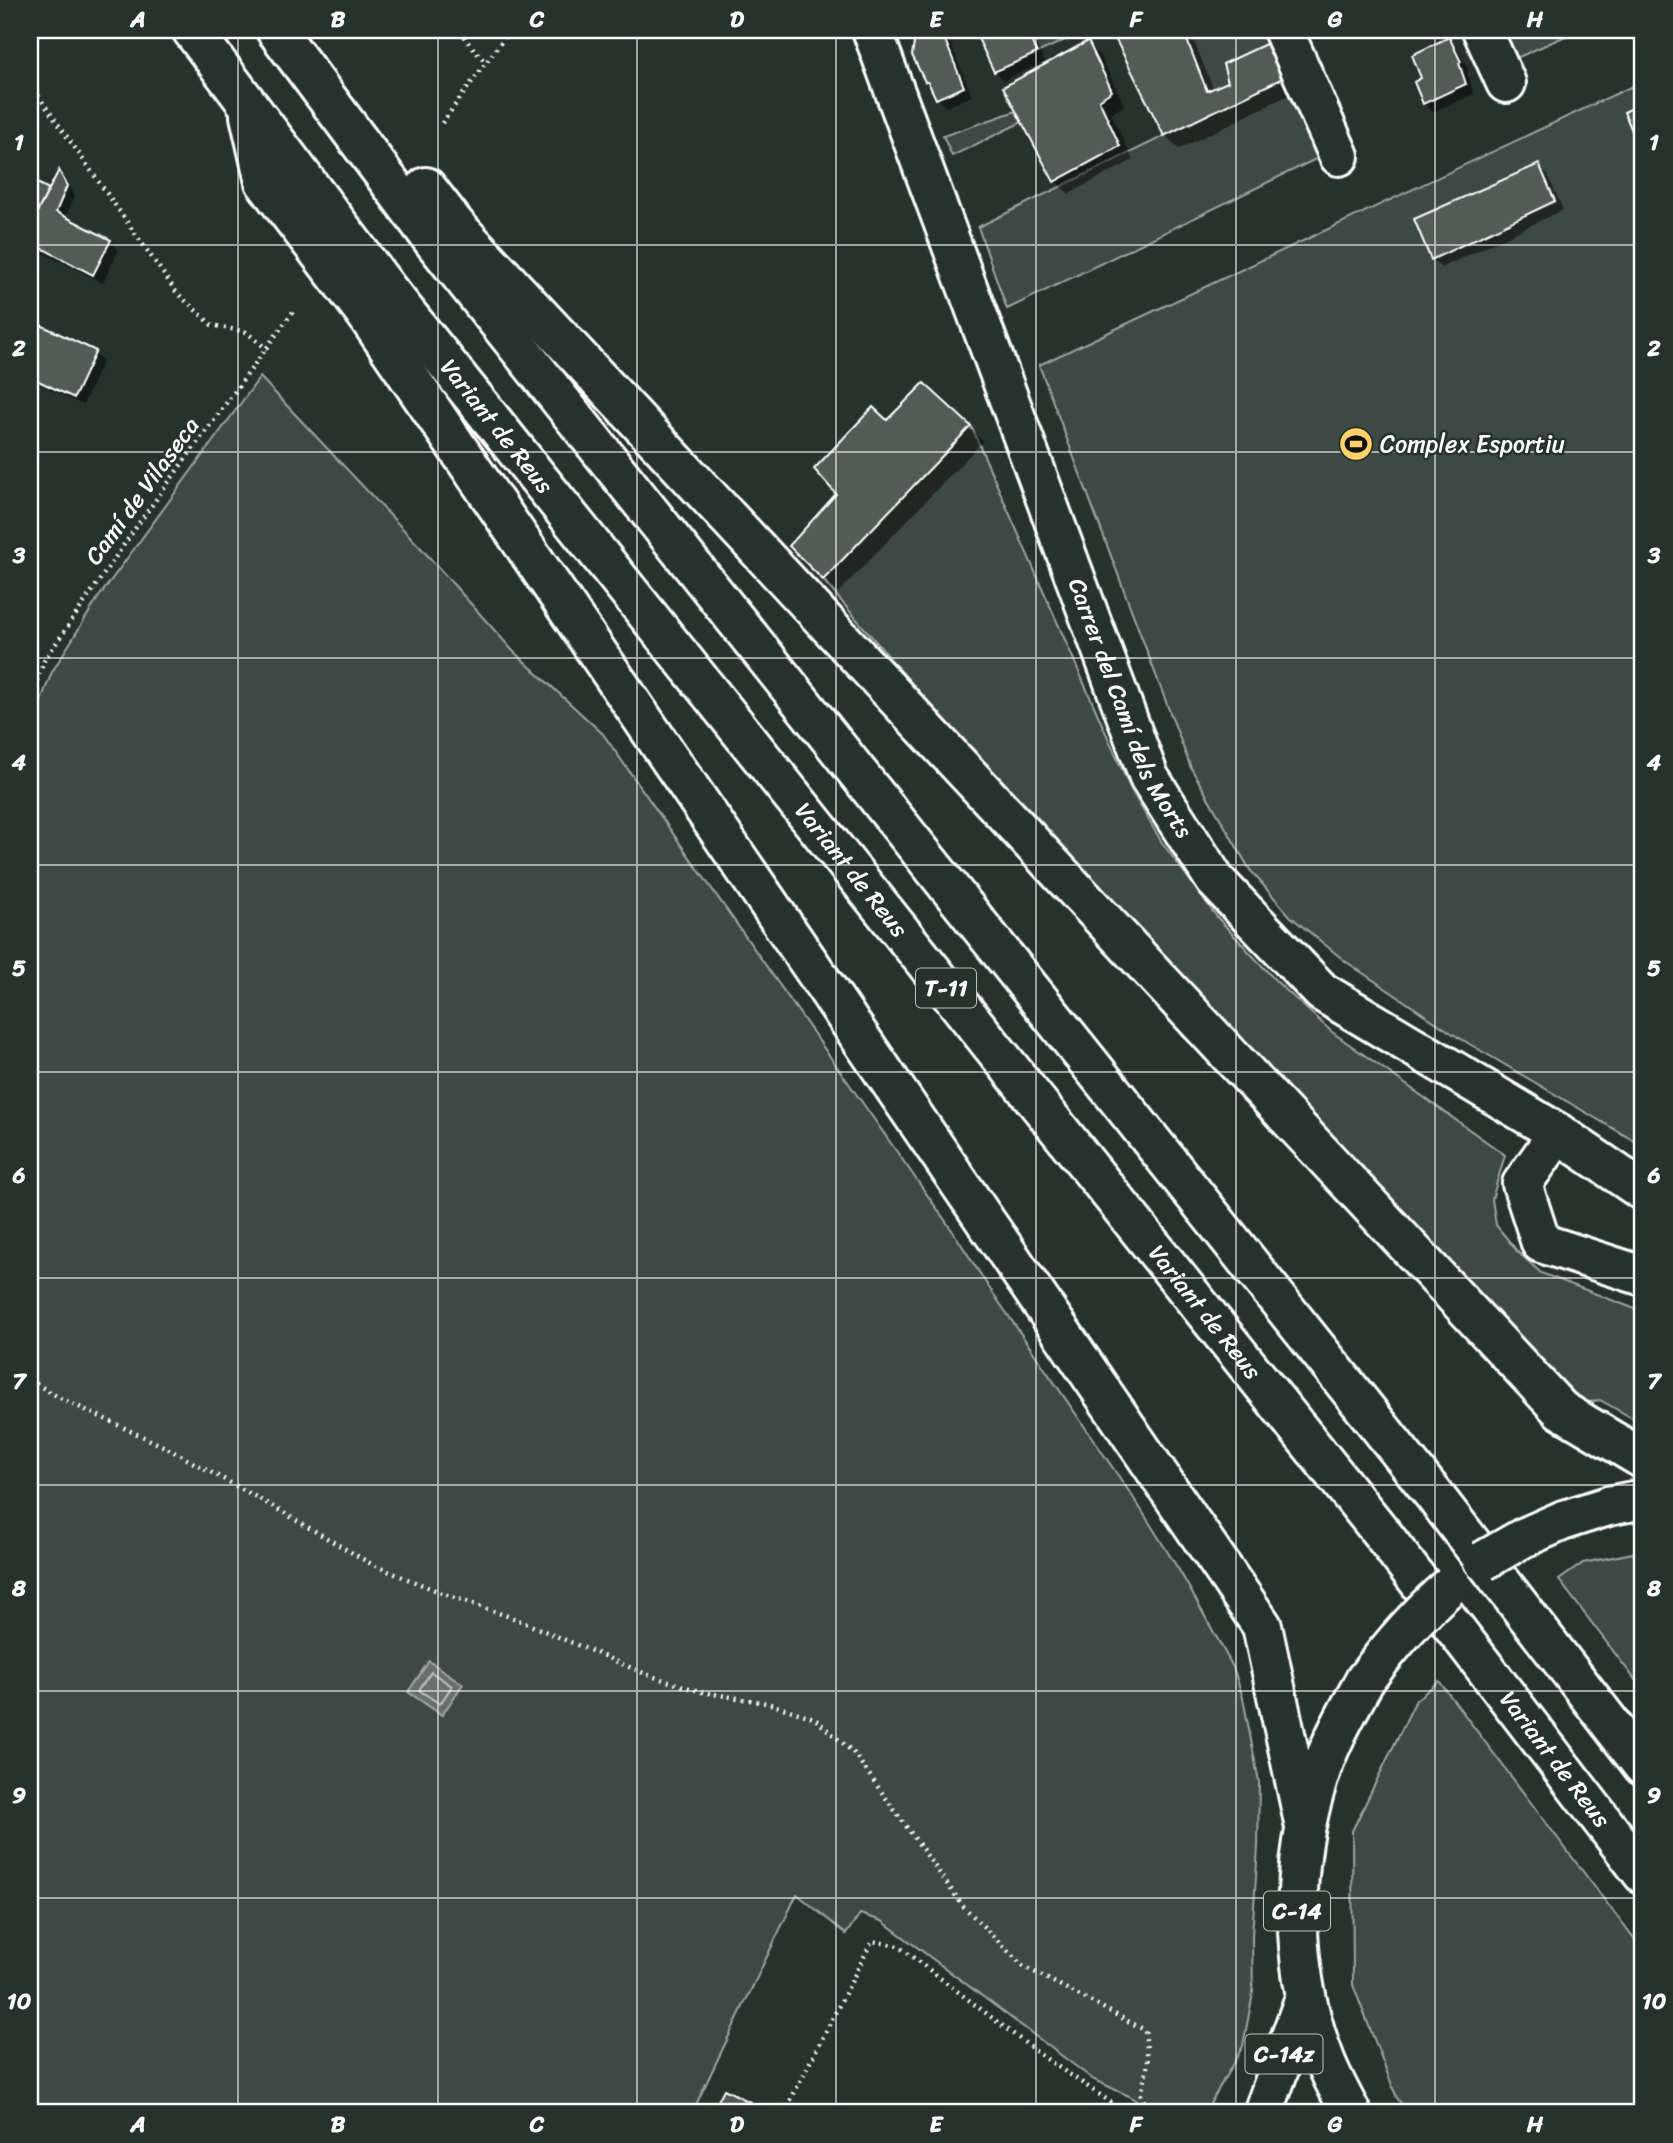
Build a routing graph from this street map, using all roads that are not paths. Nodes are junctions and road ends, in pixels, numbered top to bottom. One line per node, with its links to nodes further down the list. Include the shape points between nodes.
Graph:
1 (192, 30): 8 (main road, Variant de Reus / T-11)
2 (276, 30): 6 (main road, T-11)
3 (1283, 30): 9 (main road)
4 (1482, 30): 7 (main road)
5 (878, 32): 10 (main road, Carrer del Camí dels Morts, via 1149,777 1215,880 1322,992)
6 (298, 61): 13 (main road, via 348,85 456,226 1561,1410); 15 (main road, T-11, via 435,243 1434,1495)
7 (1506, 83)
8 (248, 104): 16 (main road, via 265,182 363,311 1262,1626); 17 (main road, Variant de Reus / T-11, via 387,289 1384,1536)
9 (1339, 156)
10 (1558, 1133): 11 (main road, Carrer del Camí dels Morts); 12 (main road, via 1522,1184 1541,1243)
11 (1643, 1191)
12 (1643, 1276)
13 (1643, 1459)
14 (1643, 1499): 16 (main road, C-14, bridge, via 1564,1520 1523,1538 1483,1561 1411,1622 1365,1680 1339,1727)
15 (1643, 1766)
16 (1305, 1827): 18 (main road, C-14, via 1297,1911)
17 (1643, 1874)
18 (1306, 1995): 19 (main road, C-14z); 20 (main road, C-14, via 1325,2060)
19 (1263, 2113)
20 (1350, 2113)

